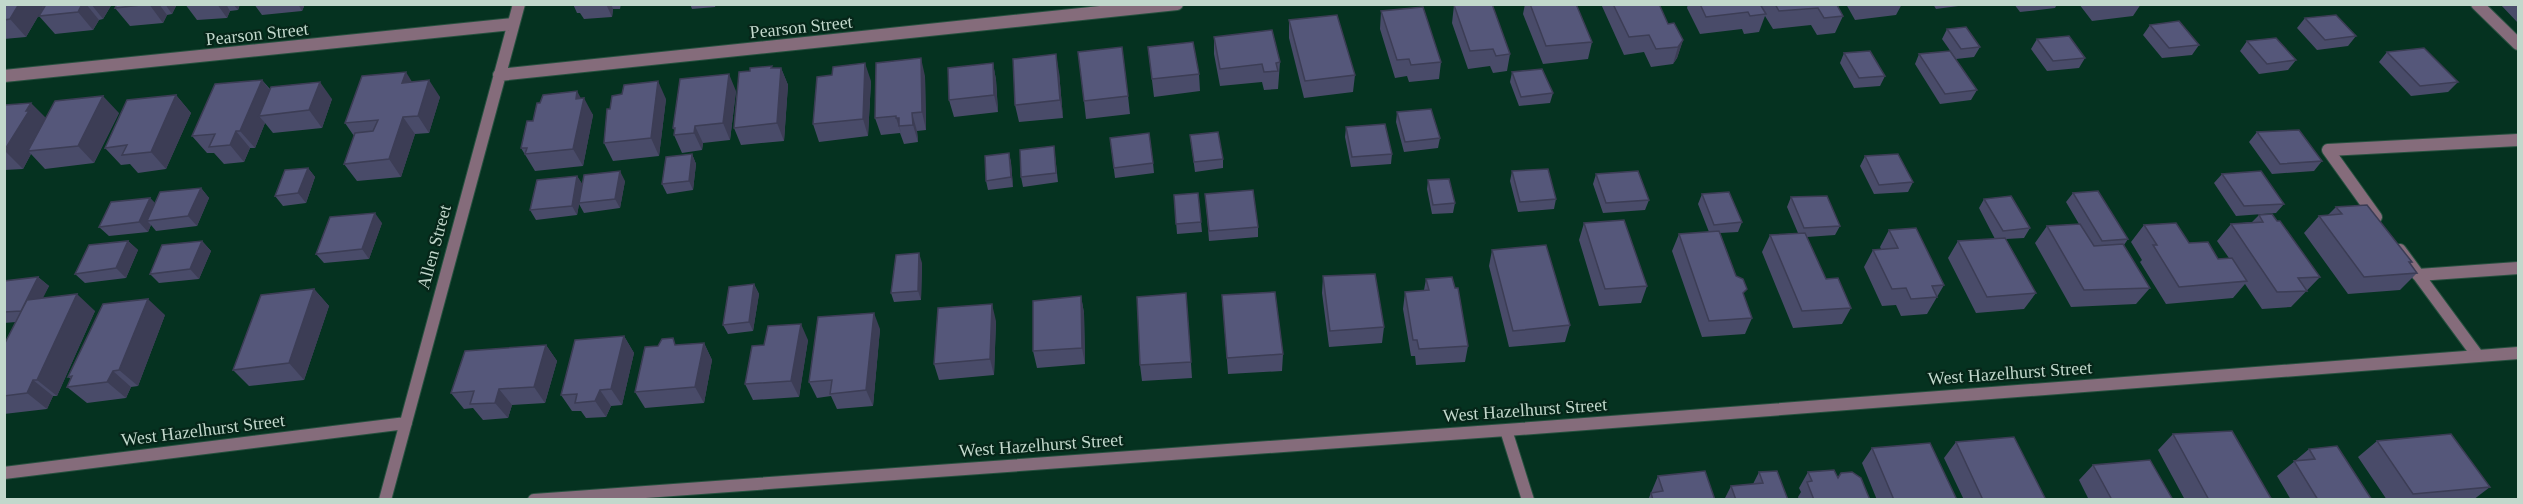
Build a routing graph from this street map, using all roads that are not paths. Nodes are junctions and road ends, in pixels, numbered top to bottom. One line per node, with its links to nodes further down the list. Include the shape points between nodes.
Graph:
1 (519, 4): 4 (street, Allen Street)
2 (1177, 4): 6 (street, Pearson Street)
3 (2477, 4): 5 (street)
4 (513, 24): 6 (street, Allen Street); 7 (street, Pearson Street)
5 (2517, 41)
6 (499, 75): 13 (street, Allen Street)
7 (4, 76)
8 (2518, 140): 10 (street, via 2328,150)
9 (2518, 268): 10 (street)
10 (2418, 275): 12 (street)
11 (2518, 353): 12 (street, West Hazelhurst Street)
12 (2478, 356): 14 (street, West Hazelhurst Street)
13 (406, 423): 15 (street, West Hazelhurst Street); 16 (street, Allen Street)
14 (1506, 430): 17 (street, West Hazelhurst Street); 18 (street)
15 (4, 473)
16 (385, 500)
17 (534, 500)
18 (1528, 500)

